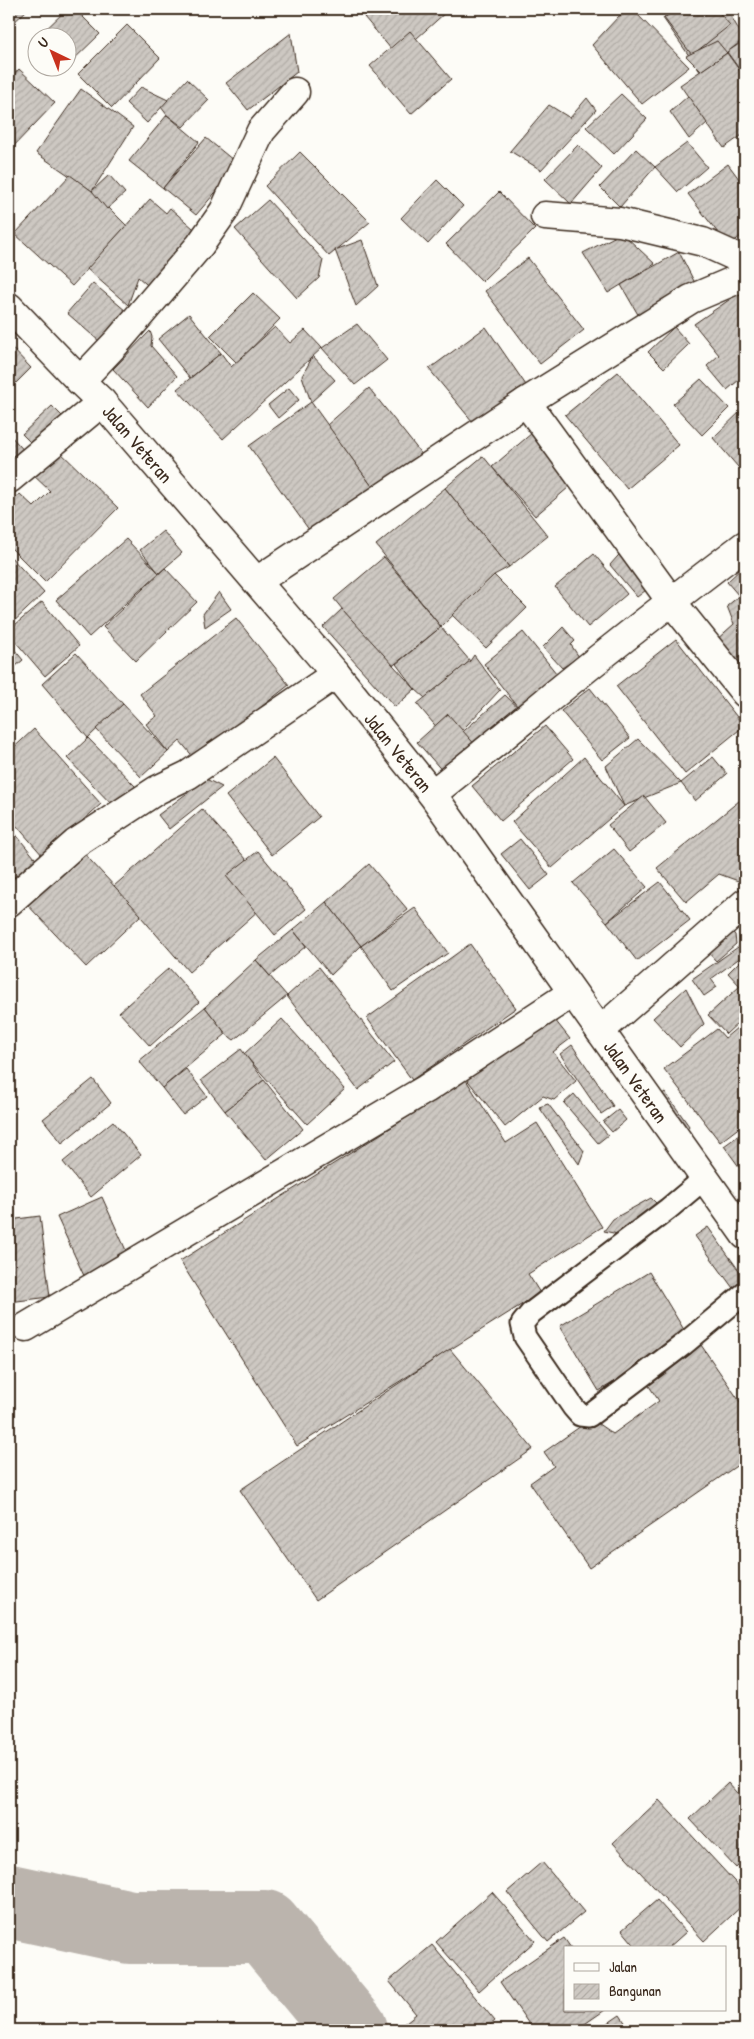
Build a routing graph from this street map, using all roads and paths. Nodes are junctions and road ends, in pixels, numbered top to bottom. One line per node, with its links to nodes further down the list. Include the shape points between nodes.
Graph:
1 (295, 92): 6 (main road, via 262,131 224,210 200,245)
2 (545, 216): 3 (main road, via 620,222 703,242)
3 (745, 261)
4 (745, 276): 8 (main road, via 691,299)
5 (9, 307): 6 (main road, Jalan Veteran)
6 (80, 381): 7 (main road, Jalan Veteran)
7 (102, 402): 9 (main road); 11 (main road, Jalan Veteran)
8 (526, 402): 11 (main road); 12 (main road)
9 (9, 479)
10 (745, 545): 12 (main road)
11 (257, 581): 13 (main road, Jalan Veteran)
12 (671, 601): 14 (main road); 15 (main road)
13 (336, 674): 15 (main road, Jalan Veteran); 16 (main road, via 188,775 157,790 76,843)
14 (745, 694)
15 (432, 794): 18 (main road, Jalan Veteran)
16 (9, 902)
17 (745, 903): 19 (main road)
18 (572, 993): 19 (main road, Jalan Veteran); 23 (main road, via 426,1089)
19 (600, 1031): 20 (main road, Jalan Veteran)
20 (705, 1178): 21 (main road, Jalan Veteran); 22 (lane, via 531,1313 522,1324 525,1337 573,1407 580,1415 589,1416)
21 (745, 1235)
22 (745, 1293)
23 (26, 1326)

